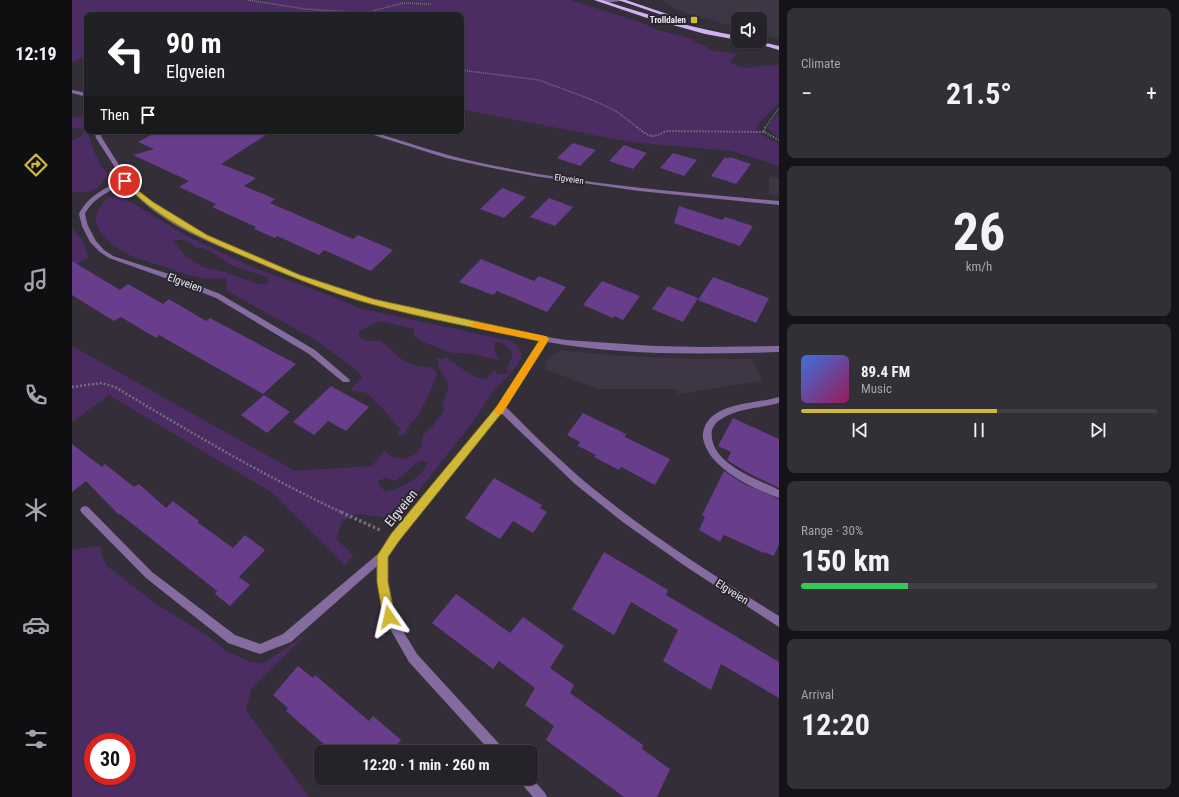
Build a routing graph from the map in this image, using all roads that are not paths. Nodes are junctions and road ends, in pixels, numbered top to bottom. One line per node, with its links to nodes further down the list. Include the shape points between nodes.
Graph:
1 (597, 0): 3 (main road)
2 (624, 0): 3 (street); 4 (main road)
3 (605, 1): 4 (main road, via 705,32)
4 (726, 35): 5 (main road)
5 (731, 36)
6 (767, 45): 7 (main road)
7 (779, 48)
8 (72, 91): 9 (street)
9 (84, 95)
10 (98, 134): 12 (street)
11 (374, 134): 13 (street, Elgveien, via 450,157 498,168 636,188)
12 (125, 181): 14 (street, via 150,204 204,237 297,277 372,301); 16 (street, Elgveien, via 107,189 85,208 82,214 93,242 102,251 111,257 218,296 312,352)
13 (779, 203)
14 (545, 339): 15 (street, via 578,344 666,349); 18 (street, Elgveien)
15 (779, 349)
16 (346, 380)
17 (779, 400): 19 (street, via 724,413 710,424 706,440 717,460 728,469)
18 (501, 408): 21 (street, Elgveien); 22 (street, Elgveien, via 551,457 605,504 705,576)
19 (779, 494)
20 (86, 510): 21 (street, Elgveien, via 155,579 232,639 260,649 287,638)
21 (382, 556): 23 (street, via 389,617 413,658)
22 (779, 622)
23 (493, 745)
24 (530, 785): 25 (street)
25 (541, 797)

